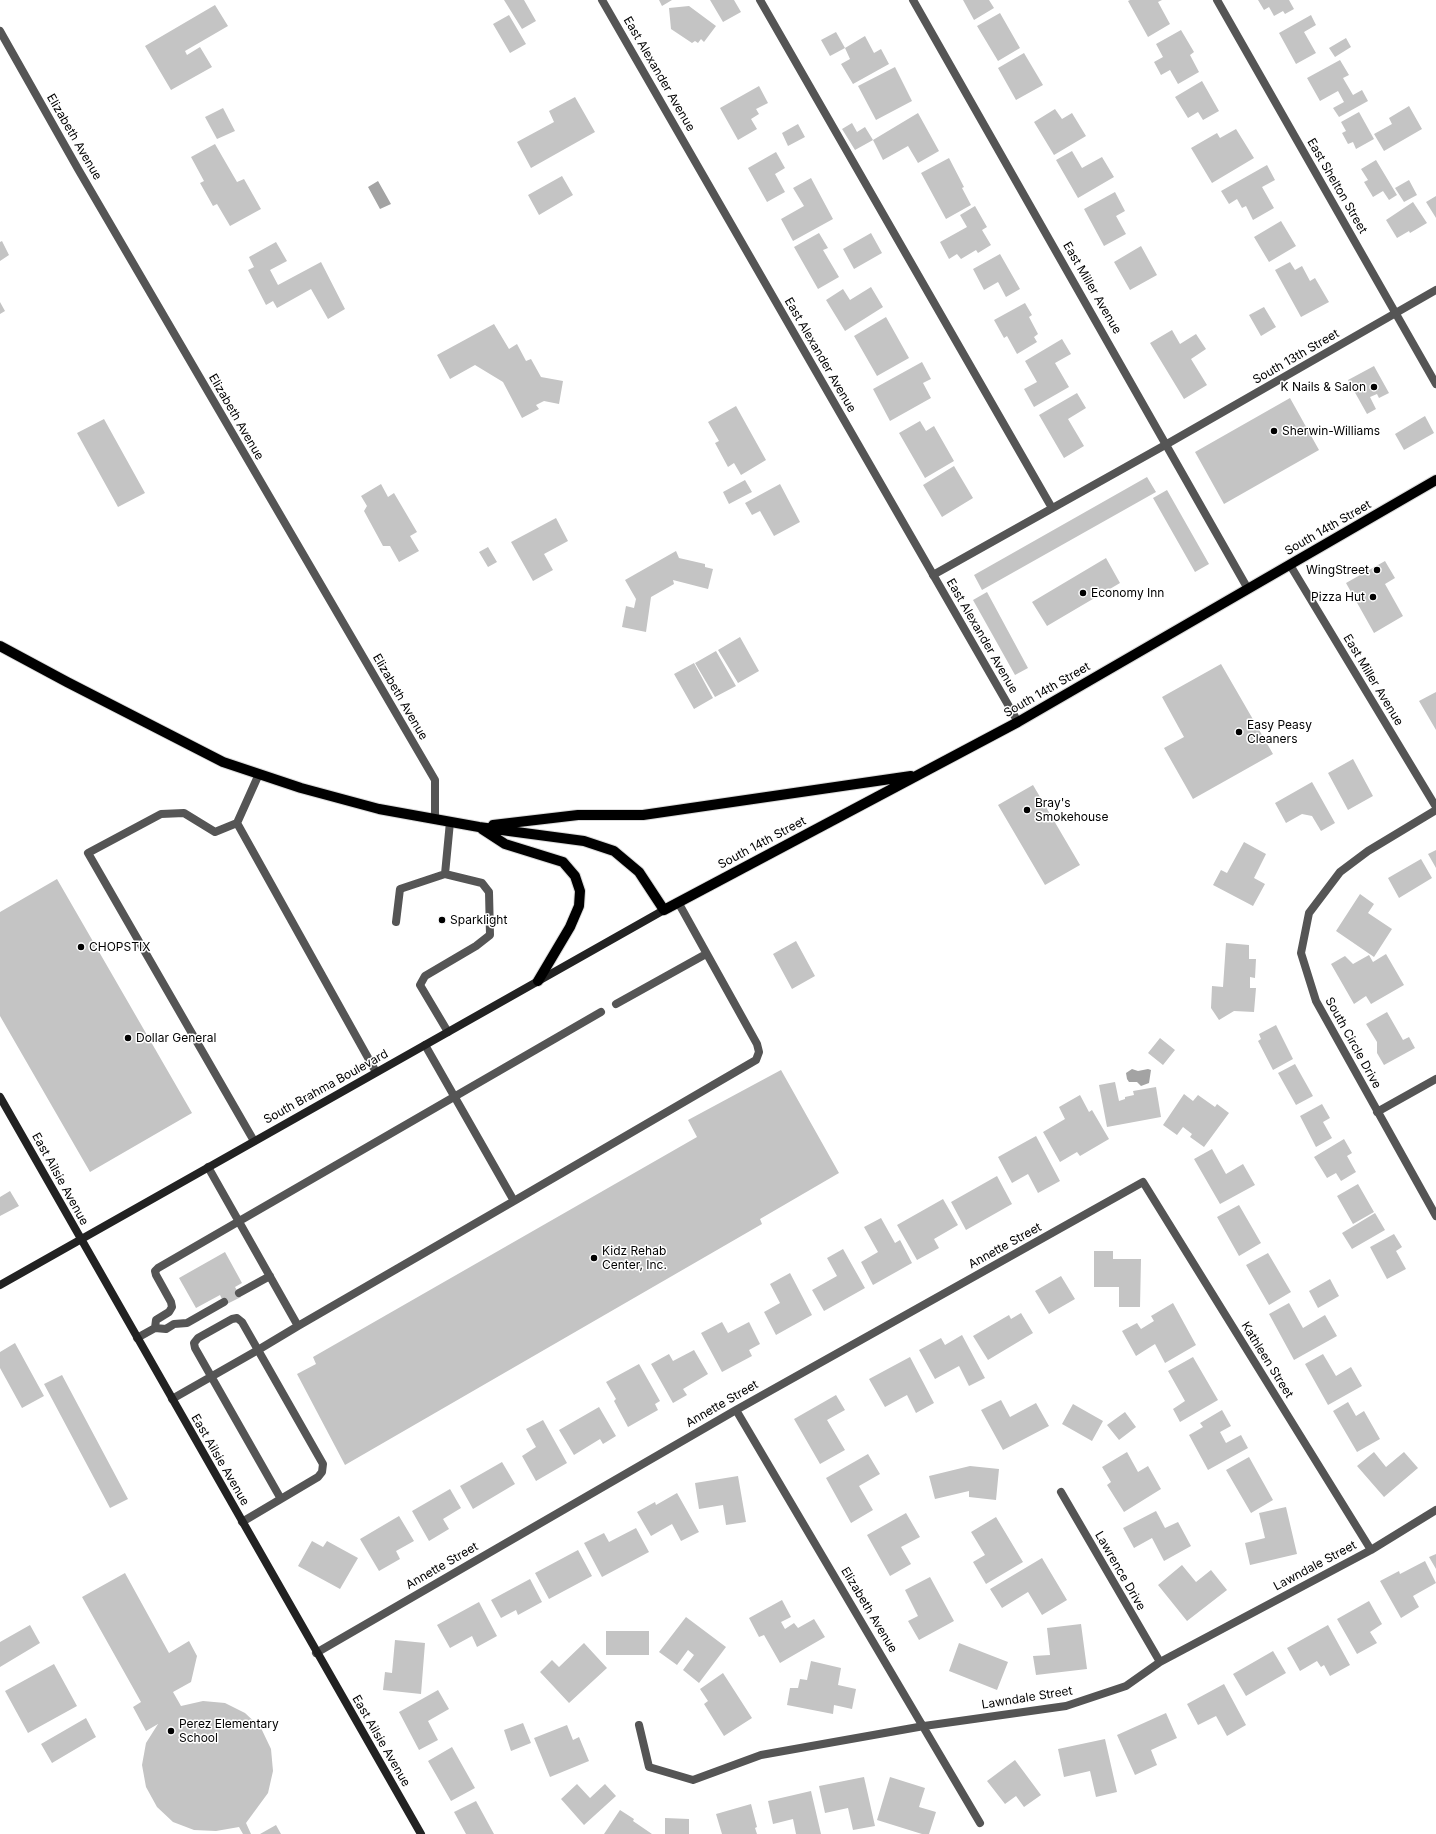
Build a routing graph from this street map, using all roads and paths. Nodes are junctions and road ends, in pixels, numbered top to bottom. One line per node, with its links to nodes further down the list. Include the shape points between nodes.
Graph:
1 (602, 0): 13 (street, East Alexander Avenue)
2 (760, 0): 11 (street)
3 (913, 0): 9 (street, East Miller Avenue)
4 (1217, 0): 7 (street, East Shelton Street)
5 (0, 31): 21 (street, Elizabeth Avenue, via 434,780)
6 (1436, 290): 7 (street, South 13th Street)
7 (1396, 314): 8 (street, East Shelton Street); 9 (street, South 13th Street)
8 (1436, 384)
9 (1167, 444): 11 (street, South 13th Street); 14 (street, East Miller Avenue)
10 (1436, 480): 12 (main road, South 14th Street)
11 (1052, 508): 13 (street, South 13th Street)
12 (1290, 565): 14 (main road, South 14th Street); 19 (street, East Miller Avenue)
13 (933, 575): 16 (street, East Alexander Avenue)
14 (1248, 588): 16 (main road, South 14th Street)
15 (0, 646): 17 (main road, via 223,762)
16 (1018, 722): 18 (main road, South 14th Street)
17 (259, 774): 21 (main road, via 379,809); 23 (street)
18 (920, 774): 24 (main road, via 643,815 578,815); 26 (main road, South 14th Street)
19 (1436, 807)
20 (1436, 810): 39 (street, South Circle Drive, via 1368,851 1340,872 1309,913 1301,953 1316,1001)
21 (435, 819): 22 (main road)
22 (450, 822): 24 (main road); 25 (street)
23 (237, 823): 35 (street); 40 (street, via 215,832 184,813 161,814 88,853)
24 (479, 827): 27 (main road, via 584,841 614,851 639,872); 30 (main road, via 506,844 563,862 575,876 580,891 579,906 570,927)
25 (445, 874): 28 (street, via 400,889); 33 (street, via 482,882 489,892 490,928 490,935 425,976 420,985)
26 (678, 902): 27 (main road, South 14th Street); 29 (street)
27 (664, 910): 30 (street, South Brahma Boulevard)
28 (396, 922)
29 (706, 954): 31 (street); 43 (street, via 757,1044 759,1052 756,1060)
30 (538, 981): 33 (street, South Brahma Boulevard)
31 (616, 1004)
32 (601, 1012): 38 (street)
33 (448, 1032): 34 (street, South Brahma Boulevard)
34 (425, 1045): 35 (street, South Brahma Boulevard); 38 (street)
35 (376, 1072): 40 (street, South Brahma Boulevard)
36 (1436, 1079): 39 (street)
37 (0, 1097): 46 (street, East Ailsie Avenue)
38 (454, 1097): 43 (street); 45 (street)
39 (1377, 1112): 44 (street, South Circle Drive)
40 (254, 1141): 41 (street, South Brahma Boulevard)
41 (208, 1167): 45 (street); 46 (street, South Brahma Boulevard)
42 (1143, 1182): 57 (street, Annette Street); 62 (street, Kathleen Street)
43 (514, 1201): 51 (street)
44 (1436, 1216)
45 (239, 1221): 47 (street); 52 (street, via 155,1271 172,1307 156,1320)
46 (80, 1239): 48 (street, South Brahma Boulevard); 53 (street, East Ailsie Avenue)
47 (270, 1276): 49 (street); 51 (street)
48 (0, 1285)
49 (239, 1293)
50 (224, 1302): 52 (street, via 187,1323 174,1324 166,1329)
51 (298, 1326): 54 (street)
52 (155, 1328): 53 (street)
53 (137, 1338): 56 (street, East Ailsie Avenue)
54 (258, 1350): 55 (street); 55 (street, via 237,1318 198,1338 194,1348); 59 (street, via 323,1464 318,1477)
55 (211, 1377): 56 (street); 59 (street)
56 (172, 1399): 61 (street, East Ailsie Avenue)
57 (736, 1410): 63 (street, Annette Street); 66 (street, Elizabeth Avenue)
58 (1060, 1492): 64 (street, Lawrence Drive)
59 (281, 1499): 61 (street)
60 (1436, 1510): 62 (street, Lawndale Street)
61 (242, 1522): 63 (street, East Ailsie Avenue)
62 (1371, 1550): 64 (street, Lawndale Street)
63 (316, 1653): 68 (street, East Ailsie Avenue)
64 (1160, 1662): 66 (street, Lawndale Street, via 1126,1686 1066,1706)
65 (639, 1725): 66 (street, Lawndale Street, via 649,1767 693,1780 762,1755)
66 (924, 1726): 67 (street, Elizabeth Avenue)
67 (980, 1822)
68 (421, 1834)

